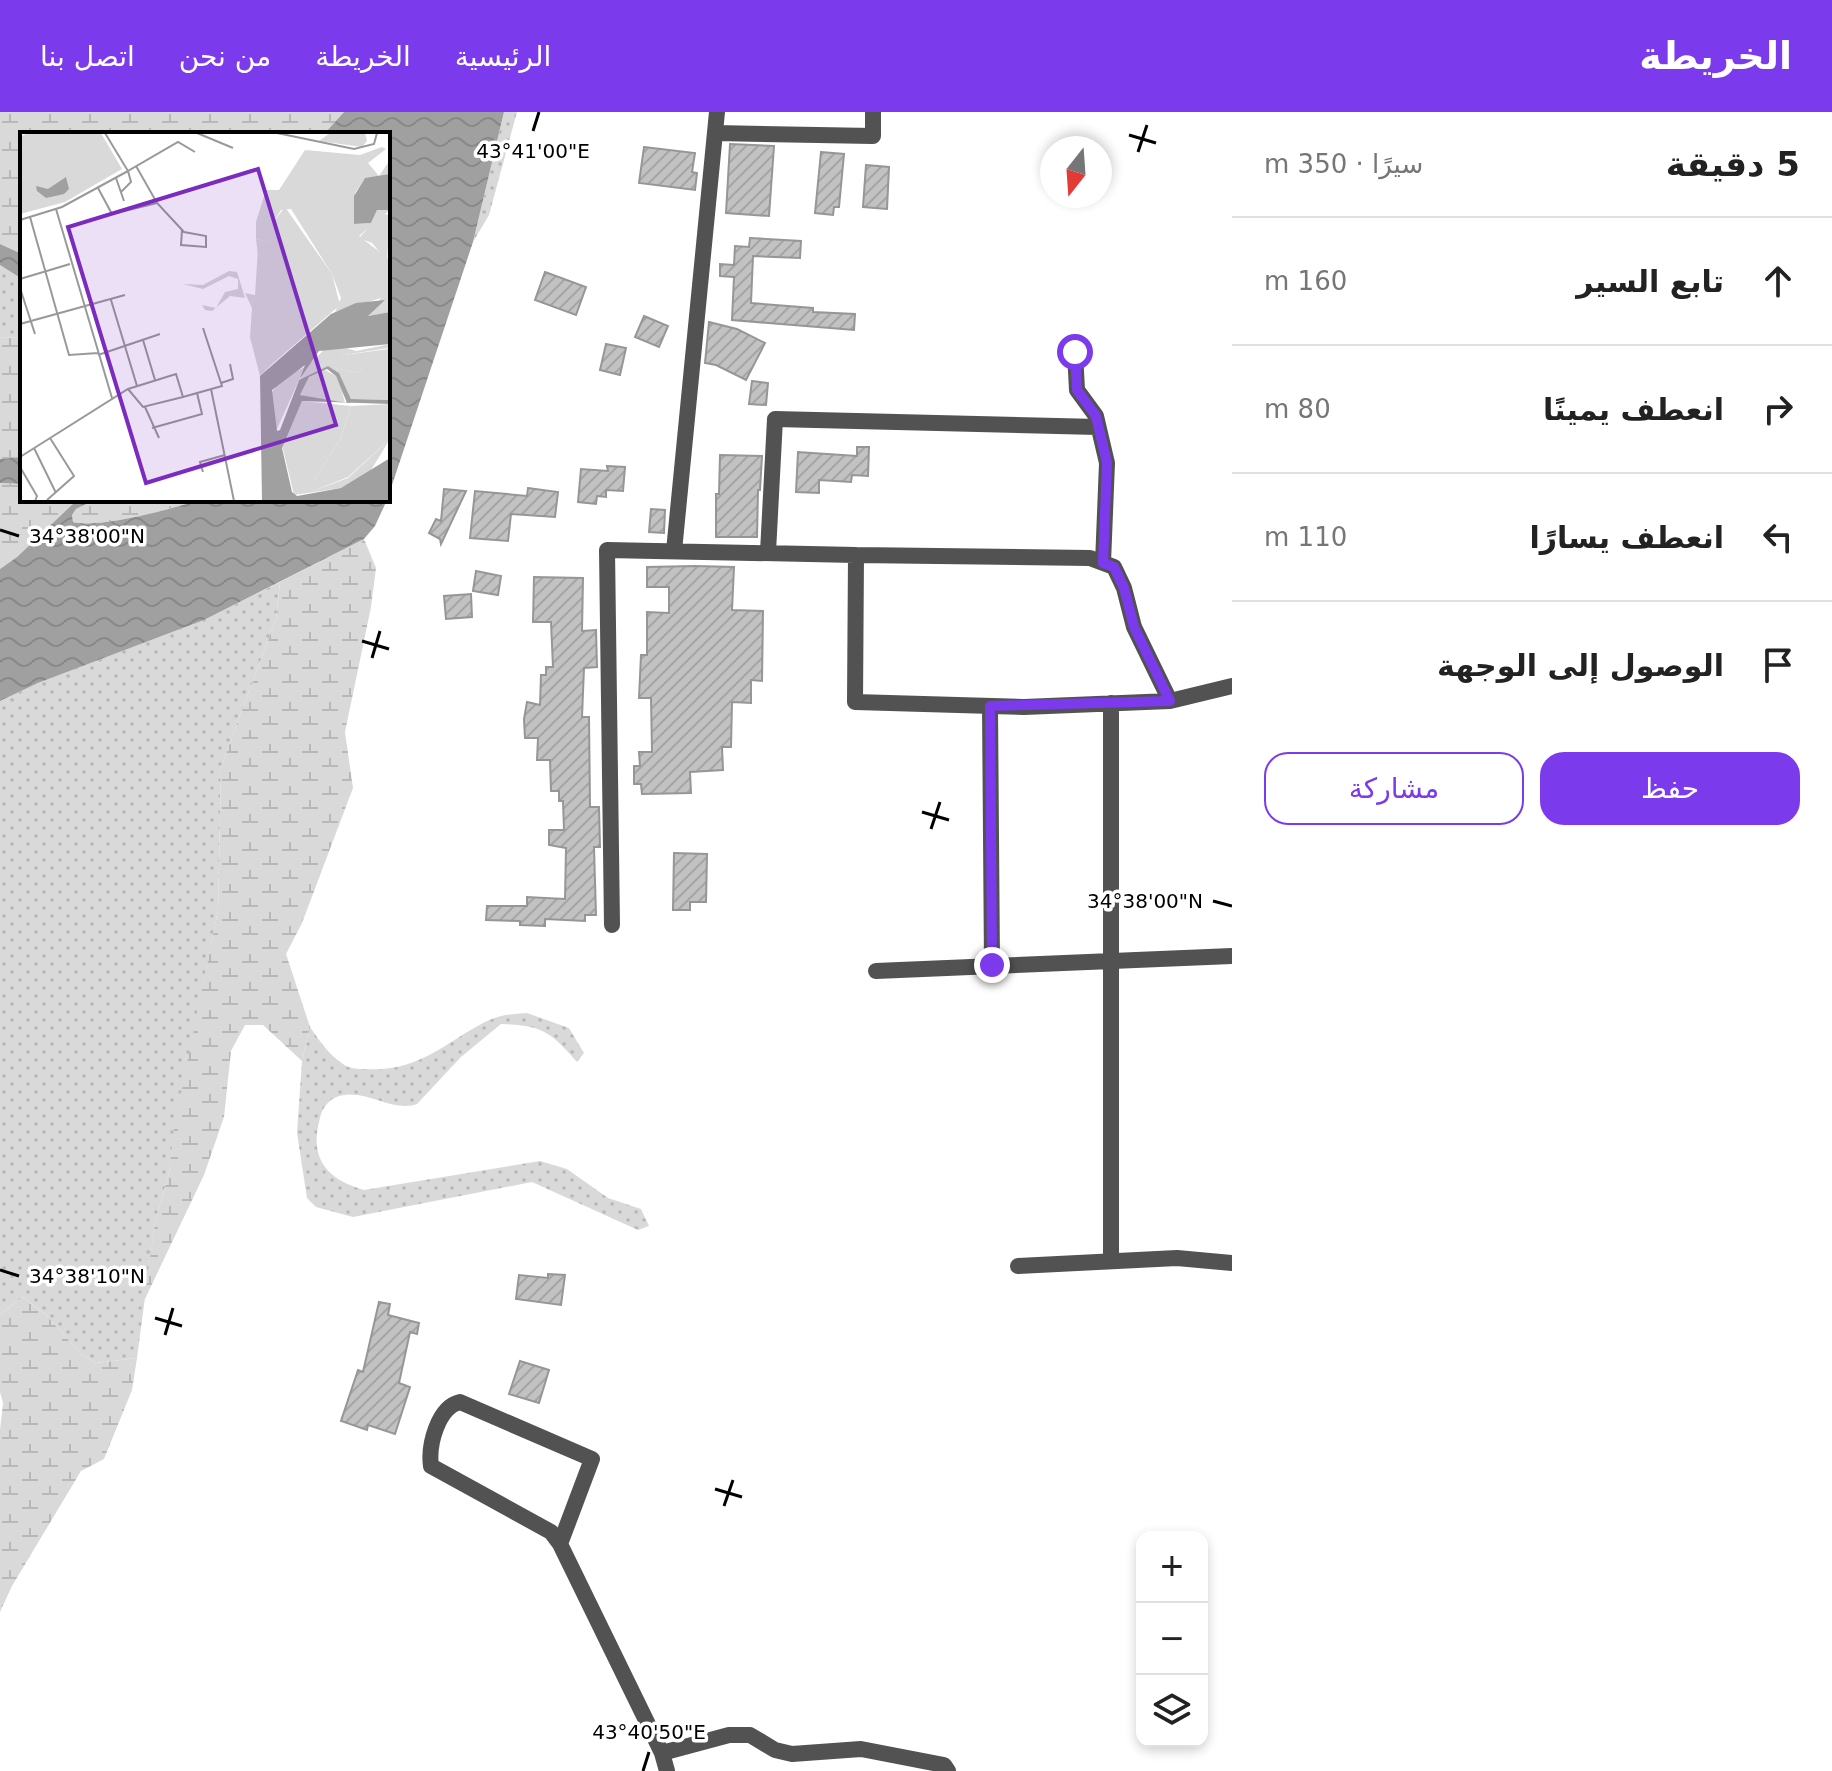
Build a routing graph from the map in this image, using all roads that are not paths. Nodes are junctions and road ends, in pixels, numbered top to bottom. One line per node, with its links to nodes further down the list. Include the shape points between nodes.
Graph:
1 (717, 112): 3 (street)
2 (873, 112): 3 (street, via 873,136)
3 (715, 133): 6 (street)
4 (1075, 352): 5 (street, via 1077,390)
5 (1098, 427): 7 (street, via 775,419); 9 (street, via 1107,463)
6 (674, 551): 7 (street); 14 (street, via 607,550)
7 (768, 552): 8 (street)
8 (856, 555): 9 (street, via 1090,558); 13 (street, via 855,702)
9 (1103, 563): 11 (street, via 1114,567 1134,627)
10 (1232, 686): 11 (street)
11 (1170, 701): 12 (street)
12 (1111, 703): 13 (street); 16 (street)
13 (990, 706): 17 (street)
14 (612, 925)
15 (1232, 956): 16 (street)
16 (1110, 960): 17 (street); 19 (street)
17 (992, 965): 18 (street)
18 (876, 971)
19 (1111, 1261): 20 (street, via 1177,1258); 21 (street)
20 (1232, 1263)
21 (1018, 1266)
22 (560, 1544): 22 (street, via 592,1459 460,1402 451,1404 429,1455 431,1466 551,1532); 23 (street)
23 (662, 1753): 24 (street); 25 (street, via 729,1735 750,1735 792,1754 861,1749 932,1761)
24 (667, 1771)
25 (948, 1771)

